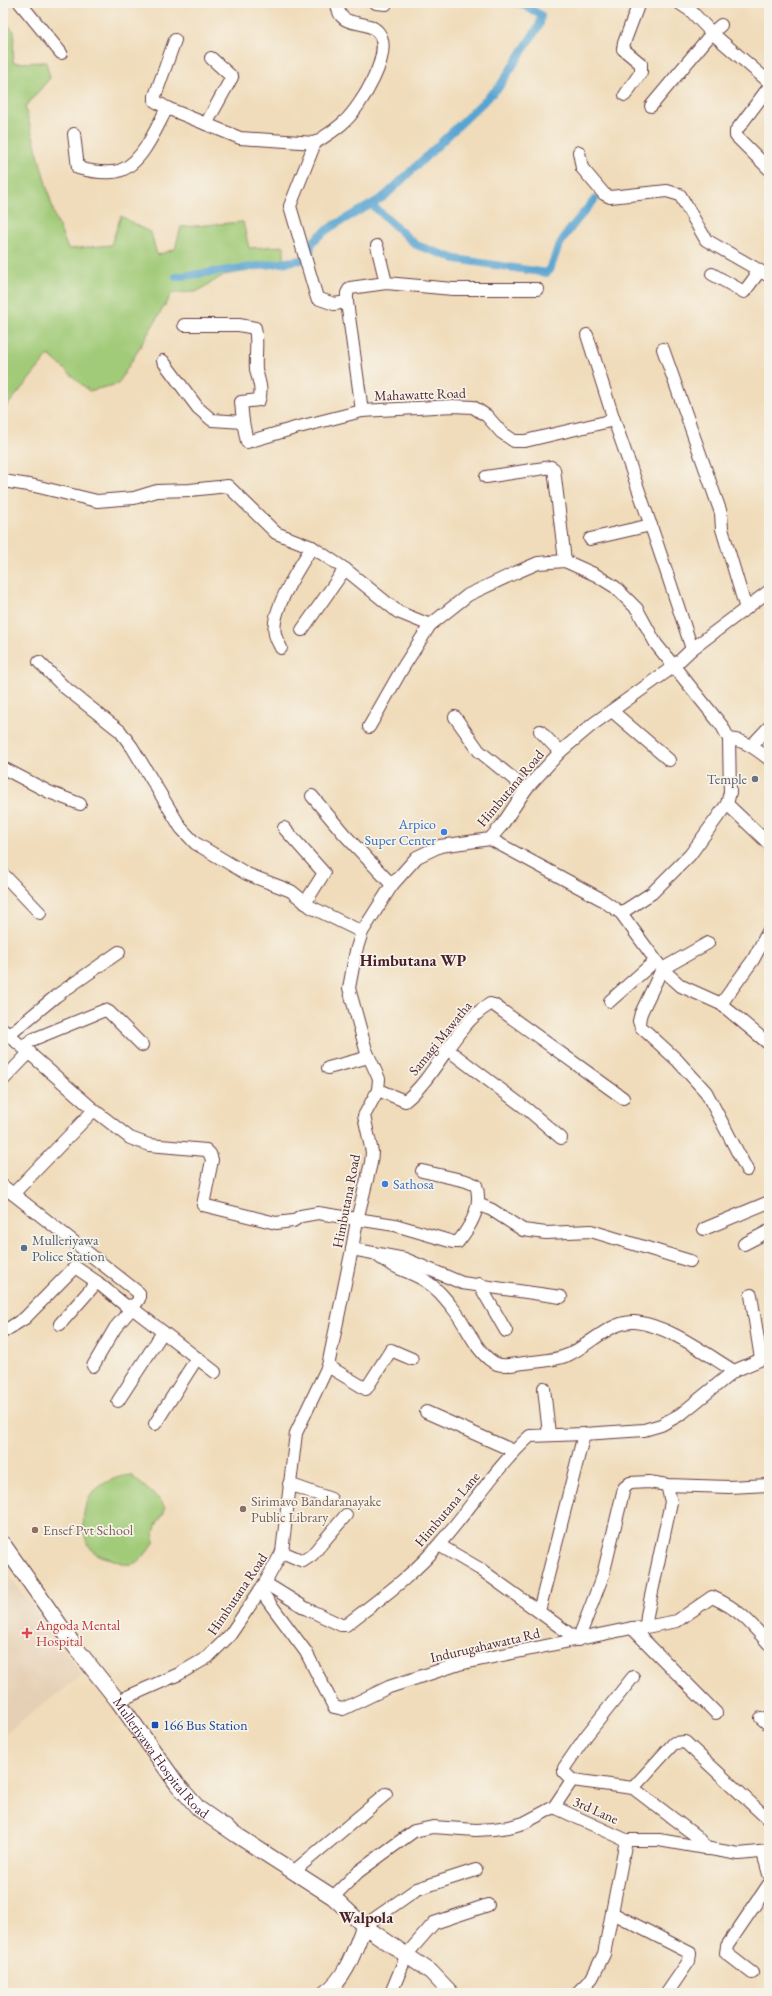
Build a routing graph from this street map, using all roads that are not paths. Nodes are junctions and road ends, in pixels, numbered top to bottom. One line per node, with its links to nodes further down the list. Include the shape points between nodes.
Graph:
1 (20, 3): 7 (street)
2 (337, 3): 16 (street, via 338,12 346,20 378,32 383,46 382,58 358,106 345,122)
3 (639, 3): 11 (street, via 623,49 641,64 641,72)
4 (678, 3): 5 (street)
5 (716, 29): 9 (street); 12 (street)
6 (175, 40): 13 (street, via 155,96 155,101)
7 (61, 53)
8 (211, 58): 14 (street, via 232,77)
9 (769, 82)
10 (769, 87): 18 (street, via 736,131 736,136)
11 (625, 95)
12 (651, 106)
13 (167, 108): 14 (street); 15 (street, via 141,154 128,166 114,172 93,172 78,168)
14 (206, 124): 16 (street, via 240,138)
15 (74, 134)
16 (315, 143): 25 (street, via 290,206 317,298 334,304)
17 (579, 152): 20 (street, via 582,168 604,194 610,196 667,191 680,195 706,240)
18 (769, 169)
19 (377, 246): 23 (street)
20 (755, 269): 21 (street, via 756,276 744,292); 22 (street)
21 (712, 274)
22 (769, 276)
23 (386, 283): 24 (street, via 453,289); 25 (street, via 350,288)
24 (537, 289)
25 (347, 302): 30 (street)
26 (184, 325): 32 (street, via 255,328 256,370 261,386 260,396 259,400 241,402)
27 (587, 335): 31 (street)
28 (663, 349): 41 (street, via 722,513 722,529)
29 (164, 361): 32 (street, via 198,408 212,420)
30 (362, 411): 31 (street, Mahawatte Road, via 408,407 473,407 487,416 501,432 514,441 525,442); 32 (street, Mahawatte Road, via 247,442)
31 (614, 420): 35 (street)
32 (243, 422)
33 (486, 477): 38 (street, via 551,467 554,469)
34 (3, 481): 37 (street, via 35,486 97,502 134,498 158,491 228,486 276,533)
35 (651, 525): 36 (street); 45 (street)
36 (590, 539)
37 (312, 547): 39 (street); 44 (street, via 291,580 278,610 274,633)
38 (565, 561): 42 (street, via 538,563 515,573 468,596); 47 (street, via 615,587 637,609 656,644)
39 (346, 569): 42 (street, via 398,612); 43 (street)
40 (769, 591): 41 (street, Himbutana Road)
41 (746, 609): 45 (street, Himbutana Road)
42 (430, 625): 51 (street)
43 (302, 630)
44 (280, 648)
45 (692, 649): 47 (street, Himbutana Road)
46 (39, 662): 68 (street, via 63,686 120,731 181,828 195,843 247,874 291,892)
47 (673, 667): 48 (street, Himbutana Road); 53 (street, via 722,726)
48 (612, 711): 55 (street, Himbutana Road); 57 (street)
49 (455, 717): 59 (street, via 479,751)
50 (769, 726): 54 (street)
51 (369, 727)
52 (540, 731): 55 (street)
53 (729, 739): 54 (street, via 738,739); 62 (street, via 730,792)
54 (752, 745): 56 (street)
55 (560, 752): 59 (street, Himbutana Road)
56 (769, 759)
57 (669, 760)
58 (3, 768): 61 (street, via 49,792)
59 (526, 789): 64 (street, Himbutana Road)
60 (312, 796): 67 (street)
61 (80, 804)
62 (727, 804): 65 (street); 70 (street, via 690,855 652,893)
63 (284, 828): 68 (street, via 324,873)
64 (490, 839): 67 (street, Himbutana Road, via 440,846 417,857); 70 (street, via 601,899)
65 (769, 844)
66 (3, 874): 69 (street)
67 (392, 885): 72 (street, Himbutana Road)
68 (305, 903): 72 (street)
69 (40, 912)
70 (621, 913): 75 (street)
71 (769, 930): 77 (street, via 753,960)
72 (362, 932): 83 (street, Himbutana Road, via 349,988)
73 (708, 943): 75 (street)
74 (119, 952): 78 (street)
75 (659, 965): 76 (street); 77 (street, via 681,986); 90 (street, via 641,1013 641,1027 678,1060 706,1092)
76 (610, 1002)
77 (721, 1004): 79 (street)
78 (6, 1033): 81 (street)
79 (769, 1044)
80 (142, 1045): 81 (street, via 105,1010 34,1039)
81 (26, 1049): 85 (street); 88 (street)
82 (447, 1049): 86 (street, Samagi Mawatha, via 416,1092 405,1101); 87 (street, Samagi Mawatha, via 480,1010 490,1004 494,1005); 89 (street)
83 (369, 1057): 84 (street); 86 (street, Himbutana Road, via 379,1079)
84 (328, 1068)
85 (3, 1080)
86 (378, 1090): 96 (street, Himbutana Road, via 364,1116 372,1152)
87 (623, 1098)
88 (94, 1110): 93 (street); 96 (street, via 136,1141 150,1145 206,1150 212,1160 203,1205 276,1222 293,1221 300,1216 318,1213)
89 (561, 1138)
90 (747, 1170)
91 (422, 1171): 95 (street, via 476,1185 479,1192)
92 (3, 1186): 93 (street)
93 (13, 1194): 107 (street, via 139,1293 135,1305)
94 (769, 1202): 97 (street)
95 (478, 1204): 96 (street, via 470,1226 458,1242 395,1225); 102 (street, via 523,1230 546,1233 591,1232)
96 (357, 1220): 100 (street, Himbutana Road)
97 (704, 1229)
98 (769, 1231): 99 (street)
99 (744, 1244)
100 (352, 1249): 101 (street); 116 (street, Himbutana Road)
101 (377, 1255): 104 (street, via 405,1259 462,1283); 118 (street, via 389,1265 436,1288 454,1309 484,1355 496,1364 552,1360 569,1354 621,1323 633,1321 648,1324 680,1338)
102 (690, 1261)
103 (97, 1282): 107 (street); 108 (street); 110 (street, via 75,1267 25,1318)
104 (479, 1284): 106 (street); 109 (street)
105 (751, 1295): 113 (street)
106 (561, 1297)
107 (129, 1307): 111 (street); 115 (street)
108 (60, 1324)
109 (506, 1331)
110 (3, 1332)
111 (163, 1332): 112 (street); 120 (street)
112 (197, 1358): 117 (street); 122 (street)
113 (765, 1358): 118 (street, Himbutana Lane)
114 (412, 1359): 116 (street, via 391,1350 366,1389)
115 (93, 1366)
116 (328, 1366): 126 (street, Himbutana Road, via 296,1433)
117 (214, 1372)
118 (734, 1372): 124 (street, Himbutana Lane, via 681,1414 661,1425 644,1430)
119 (544, 1388): 123 (street)
120 (118, 1401)
121 (426, 1412): 125 (street)
122 (155, 1424)
123 (549, 1434): 124 (street, Himbutana Lane); 125 (street, Himbutana Lane, via 530,1436)
124 (584, 1434): 135 (street)
125 (514, 1451): 132 (street, Himbutana Lane)
126 (289, 1484): 129 (street); 133 (street, Himbutana Road)
127 (667, 1485): 128 (street); 136 (street, via 671,1502); 138 (street, via 649,1482 630,1483 624,1488 603,1575)
128 (769, 1485)
129 (331, 1499)
130 (346, 1515): 133 (street, via 312,1555 303,1561)
131 (3, 1544): 141 (main road, Mulleriyawa Hospital Road, via 76,1648)
132 (440, 1544): 134 (street, Himbutana Lane, via 393,1589 346,1625 341,1625); 135 (street)
133 (282, 1552): 134 (street, Himbutana Road)
134 (262, 1586): 138 (street, Indurugahawatta Rd, via 306,1652 334,1707 343,1709 389,1687 459,1664); 141 (street, Himbutana Road, via 230,1635 208,1657 179,1674)
135 (539, 1611): 138 (street)
136 (646, 1627): 137 (street, Indurugahawatta Rd); 139 (street, Indurugahawatta Rd, via 677,1621 712,1598 731,1606 749,1621)
137 (632, 1628): 138 (street, Indurugahawatta Rd); 142 (street)
138 (578, 1640)
139 (769, 1644)
140 (633, 1677): 143 (street, via 564,1768 564,1772)
141 (118, 1701): 152 (main road, Mulleriyawa Hospital Road, via 176,1784 200,1809)
142 (716, 1713)
143 (572, 1780): 144 (street); 146 (street)
144 (633, 1788): 147 (street, via 674,1743 685,1742); 149 (street, via 696,1836)
145 (386, 1794): 152 (street)
146 (554, 1807): 148 (street, 3rd Lane); 155 (street, via 524,1823 509,1827 476,1830 433,1827 414,1831 358,1872)
147 (769, 1820)
148 (626, 1840): 149 (street, via 659,1840); 157 (street)
149 (707, 1849): 150 (street, via 739,1854)
150 (766, 1852): 153 (street)
151 (476, 1870): 158 (street, via 417,1889)
152 (293, 1872): 155 (main road, Mulleriyawa Hospital Road)
153 (769, 1874)
154 (769, 1884): 160 (street, via 727,1946 726,1953)
155 (333, 1897): 158 (main road, Mulleriyawa Hospital Road)
156 (488, 1906): 159 (street, via 434,1923)
157 (612, 1913): 164 (street, via 604,1954 592,1978); 165 (street, via 690,1953 689,1961)
158 (364, 1926): 159 (main road, Mulleriyawa Hospital Road); 161 (main road, via 354,1953)
159 (407, 1954): 162 (street); 163 (main road, Mulleriyawa Hospital Road, via 431,1972)
160 (752, 1973)
161 (331, 1991)
162 (391, 1993)
163 (451, 1993)
164 (577, 1993)
165 (667, 1993)

